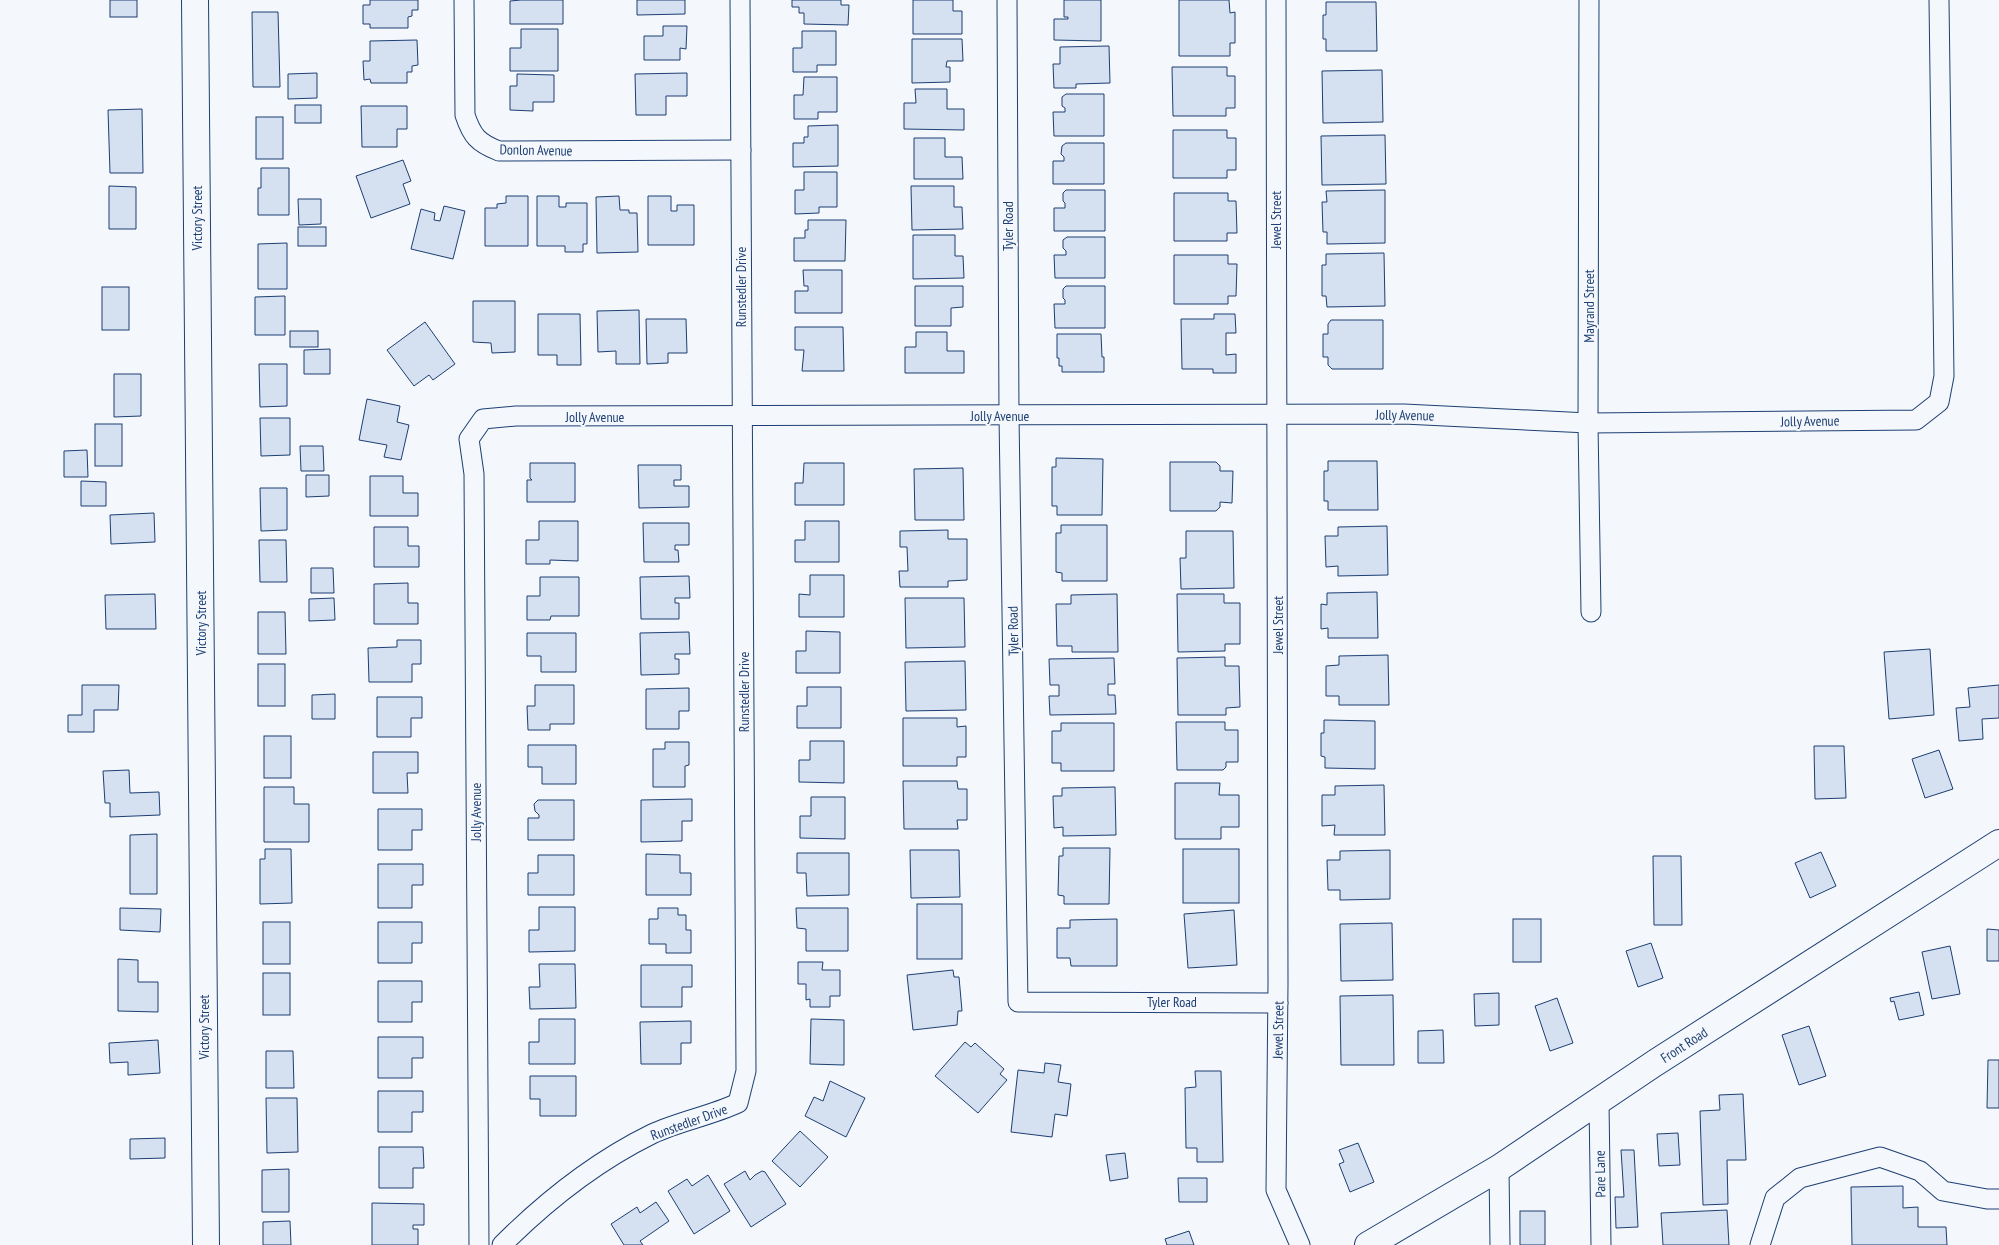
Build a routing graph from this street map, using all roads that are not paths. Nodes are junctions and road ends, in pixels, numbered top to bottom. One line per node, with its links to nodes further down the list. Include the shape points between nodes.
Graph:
1 (195, 0): 19 (street, Victory Street)
2 (464, 0): 8 (street, Donlon Avenue, via 465,115 470,130 482,145 499,151)
3 (740, 0): 8 (street, Runstedler Drive)
4 (1007, 0): 10 (street, Tyler Road)
5 (1276, 0): 9 (street, Jewel Street)
6 (1589, 0): 12 (street, Mayrand Street)
7 (1939, 0): 12 (street, Jolly Avenue, via 1944,376 1939,402 1916,420)
8 (741, 150): 11 (street, Runstedler Drive)
9 (1277, 415): 10 (street, Jolly Avenue); 12 (street, Jolly Avenue, via 1411,414); 15 (street, Jewel Street)
10 (1009, 416): 11 (street, Jolly Avenue); 15 (street, Tyler Road, via 1018,1002)
11 (742, 417): 20 (street, Jolly Avenue, via 516,416 483,419 470,438 474,474); 21 (street, Runstedler Drive, via 746,1071 738,1103 684,1121 624,1149 569,1187 520,1226)
12 (1588, 422): 13 (street, Mayrand Street)
13 (1590, 612)
14 (1999, 842): 16 (street, Front Road)
15 (1278, 1003): 22 (street, Jewel Street, via 1276,1190)
16 (1599, 1102): 17 (street, Front Road); 25 (street, Pare Lane)
17 (1499, 1168): 23 (street, Front Road); 24 (street)
18 (1999, 1199): 26 (street, via 1943,1191 1920,1171 1880,1157 1800,1178 1775,1198)
19 (206, 1245)
20 (479, 1245)
21 (502, 1245)
22 (1300, 1245)
23 (1368, 1245)
24 (1500, 1245)
25 (1601, 1245)
26 (1760, 1245)

